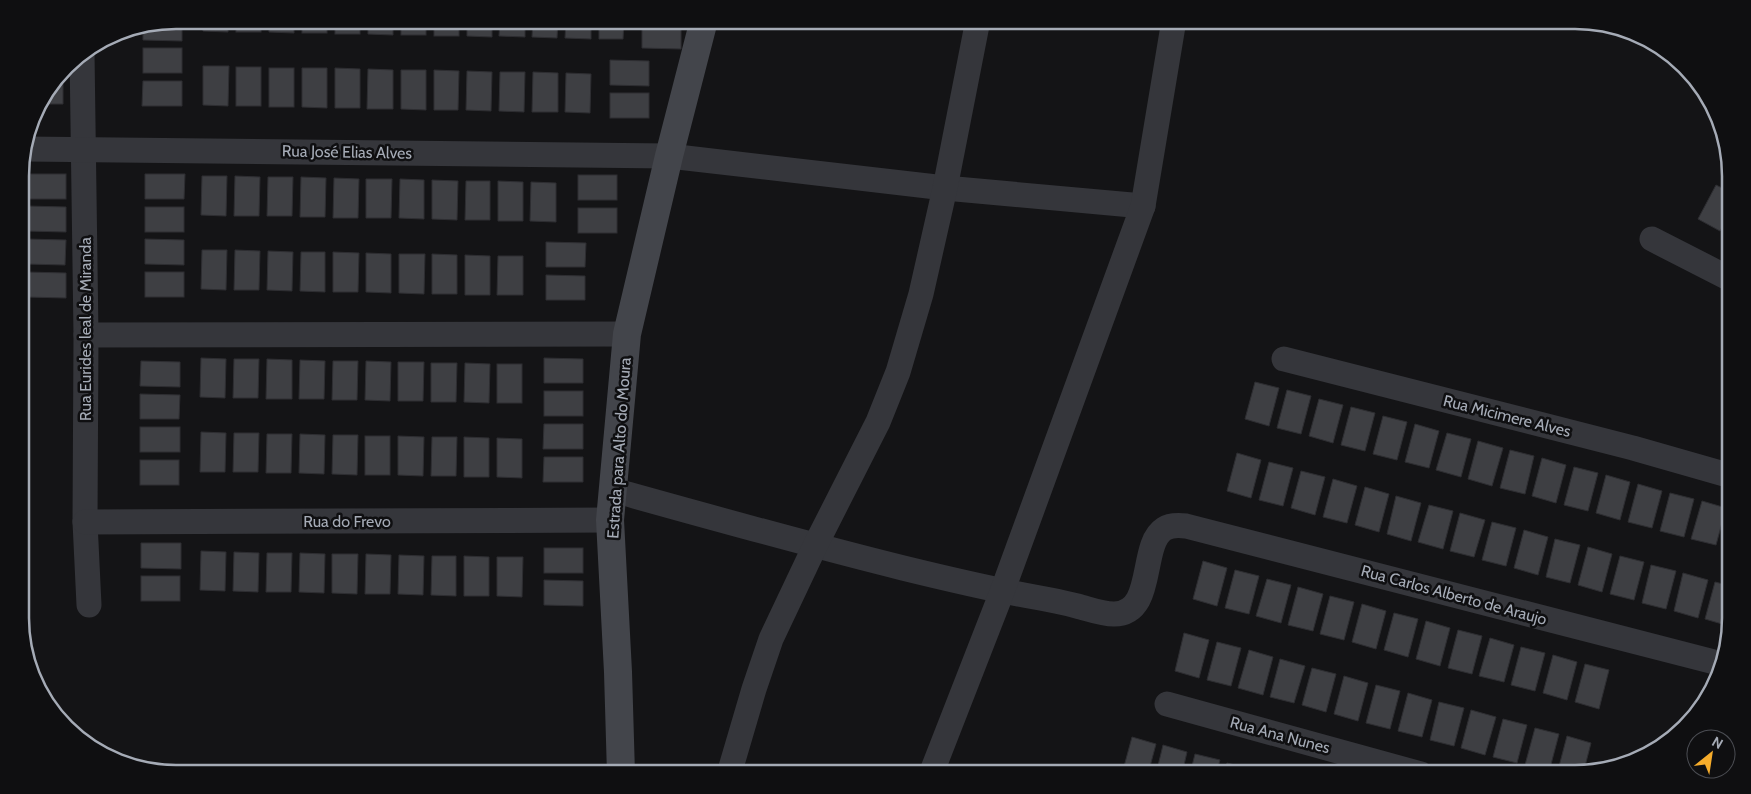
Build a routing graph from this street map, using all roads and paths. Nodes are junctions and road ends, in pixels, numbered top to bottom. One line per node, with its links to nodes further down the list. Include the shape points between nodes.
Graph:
1 (702, 29): 7 (street, Estrada para Alto do Moura)
2 (976, 29): 8 (street)
3 (1172, 29): 9 (street)
4 (82, 63): 6 (street, Rua Eurides leal de Miranda)
5 (32, 149): 6 (street, Rua José Elias Alves)
6 (84, 149): 7 (street, Rua José Elias Alves); 13 (street, Rua Eurides leal de Miranda)
7 (669, 156): 8 (street, Rua José Elias Alves); 12 (street, Estrada para Alto do Moura)
8 (945, 188): 9 (street, Rua José Elias Alves); 19 (street, via 921,294 898,372 878,422)
9 (1142, 206): 20 (street)
10 (1652, 239): 11 (street)
11 (1722, 275)
12 (627, 334): 13 (street); 16 (street, Estrada para Alto do Moura)
13 (86, 335): 18 (street, Rua Eurides leal de Miranda)
14 (1284, 359): 15 (street, Rua Micimere Alves)
15 (1722, 474)
16 (613, 490): 17 (street, Estrada para Alto do Moura); 19 (street)
17 (610, 520): 18 (street, Rua do Frevo); 24 (street, Estrada para Alto do Moura)
18 (85, 522): 21 (street, Rua Eurides leal de Miranda)
19 (815, 546): 20 (street); 25 (street, via 772,639)
20 (1002, 592): 22 (street, Rua Carlos Alberto de Araujo, via 1078,606 1098,613 1126,612 1142,592 1156,539 1163,529 1186,526); 26 (street)
21 (89, 604)
22 (1715, 662)
23 (1167, 704): 27 (street, Rua Ana Nunes)
24 (623, 765)
25 (732, 765)
26 (935, 765)
27 (1388, 765)

